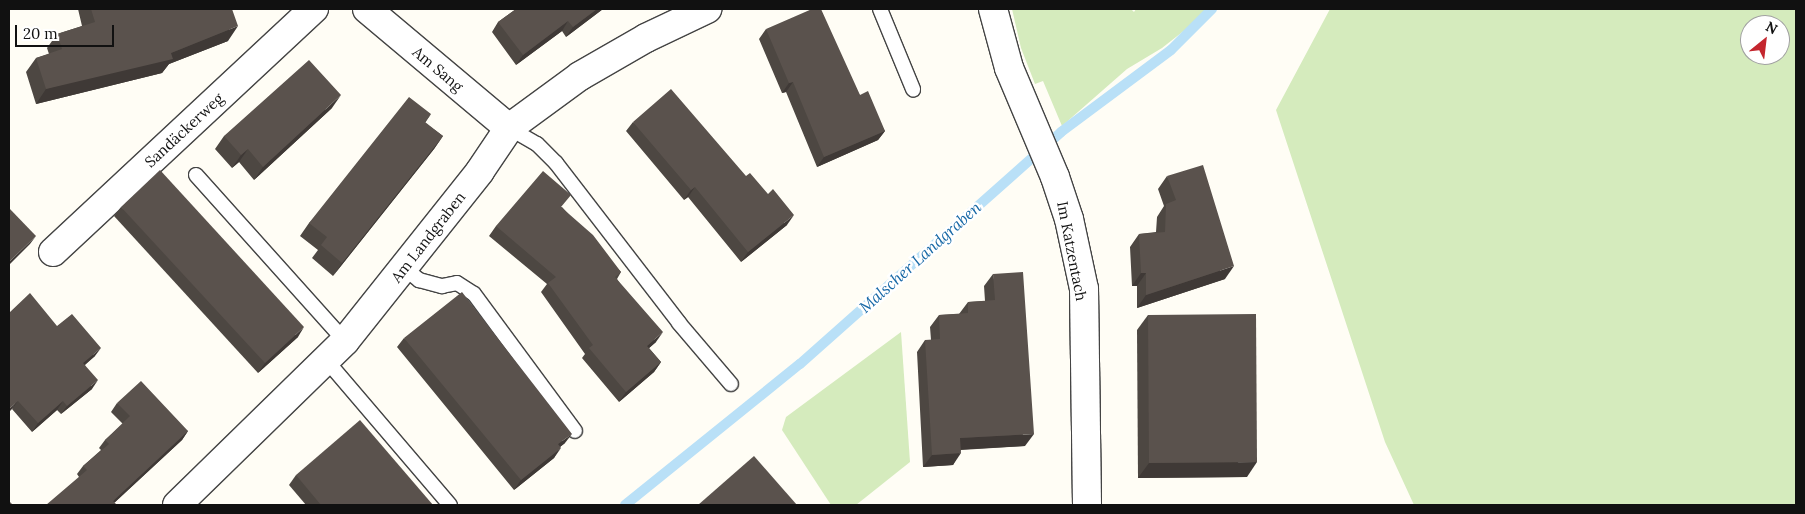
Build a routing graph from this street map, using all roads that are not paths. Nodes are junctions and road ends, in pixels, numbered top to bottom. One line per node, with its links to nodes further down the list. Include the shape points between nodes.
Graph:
1 (314, 9): 9 (street, Sandäckerweg)
2 (367, 9): 7 (street, Am Sang)
3 (707, 9): 7 (street, Am Landgraben, via 646,38 580,76)
4 (880, 9): 6 (lane)
5 (993, 9): 17 (street, Im Katzentach, via 1008,68 1055,177 1069,219 1084,289)
6 (913, 89)
7 (509, 128): 10 (street, Am Landgraben, via 480,171); 13 (lane, via 537,144 556,163 679,323)
8 (196, 175): 11 (lane)
9 (54, 252)
10 (404, 268): 11 (street, Am Landgraben); 14 (lane, via 419,280 442,286 457,283 474,294)
11 (345, 341): 12 (street, Am Landgraben)
12 (327, 361): 15 (street, Am Landgraben); 16 (lane)
13 (731, 384)
14 (575, 431)
15 (177, 505)
16 (450, 505)
17 (1088, 505)

